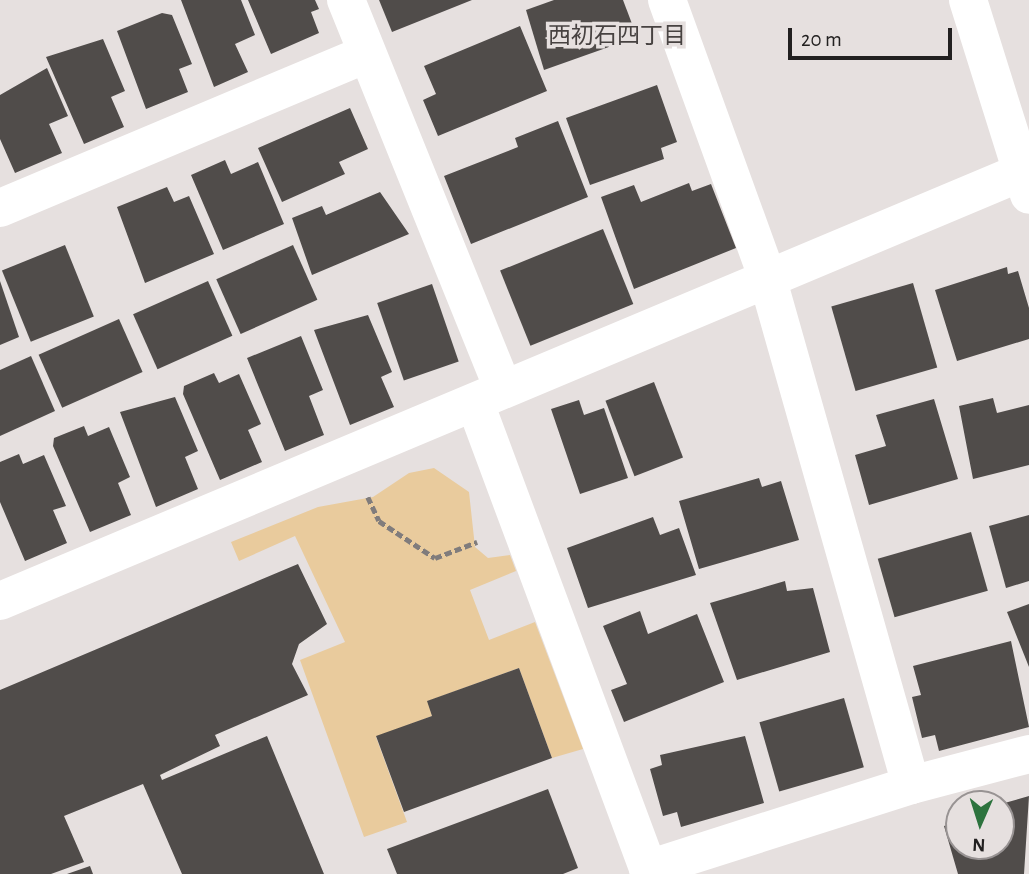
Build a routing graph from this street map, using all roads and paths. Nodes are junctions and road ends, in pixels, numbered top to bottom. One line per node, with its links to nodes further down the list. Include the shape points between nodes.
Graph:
1 (346, 0): 4 (street)
2 (667, 0): 7 (street)
3 (968, 0): 5 (street)
4 (368, 54): 6 (street); 8 (street)
5 (1027, 179): 7 (street)
6 (0, 208)
7 (768, 277): 8 (street); 13 (street)
8 (489, 395): 10 (street); 11 (street)
9 (362, 485): 10 (path, via 379,521 435,558)
10 (520, 525): 13 (street, via 648,869)
11 (0, 601)
12 (1029, 754): 13 (street)
13 (911, 785)

